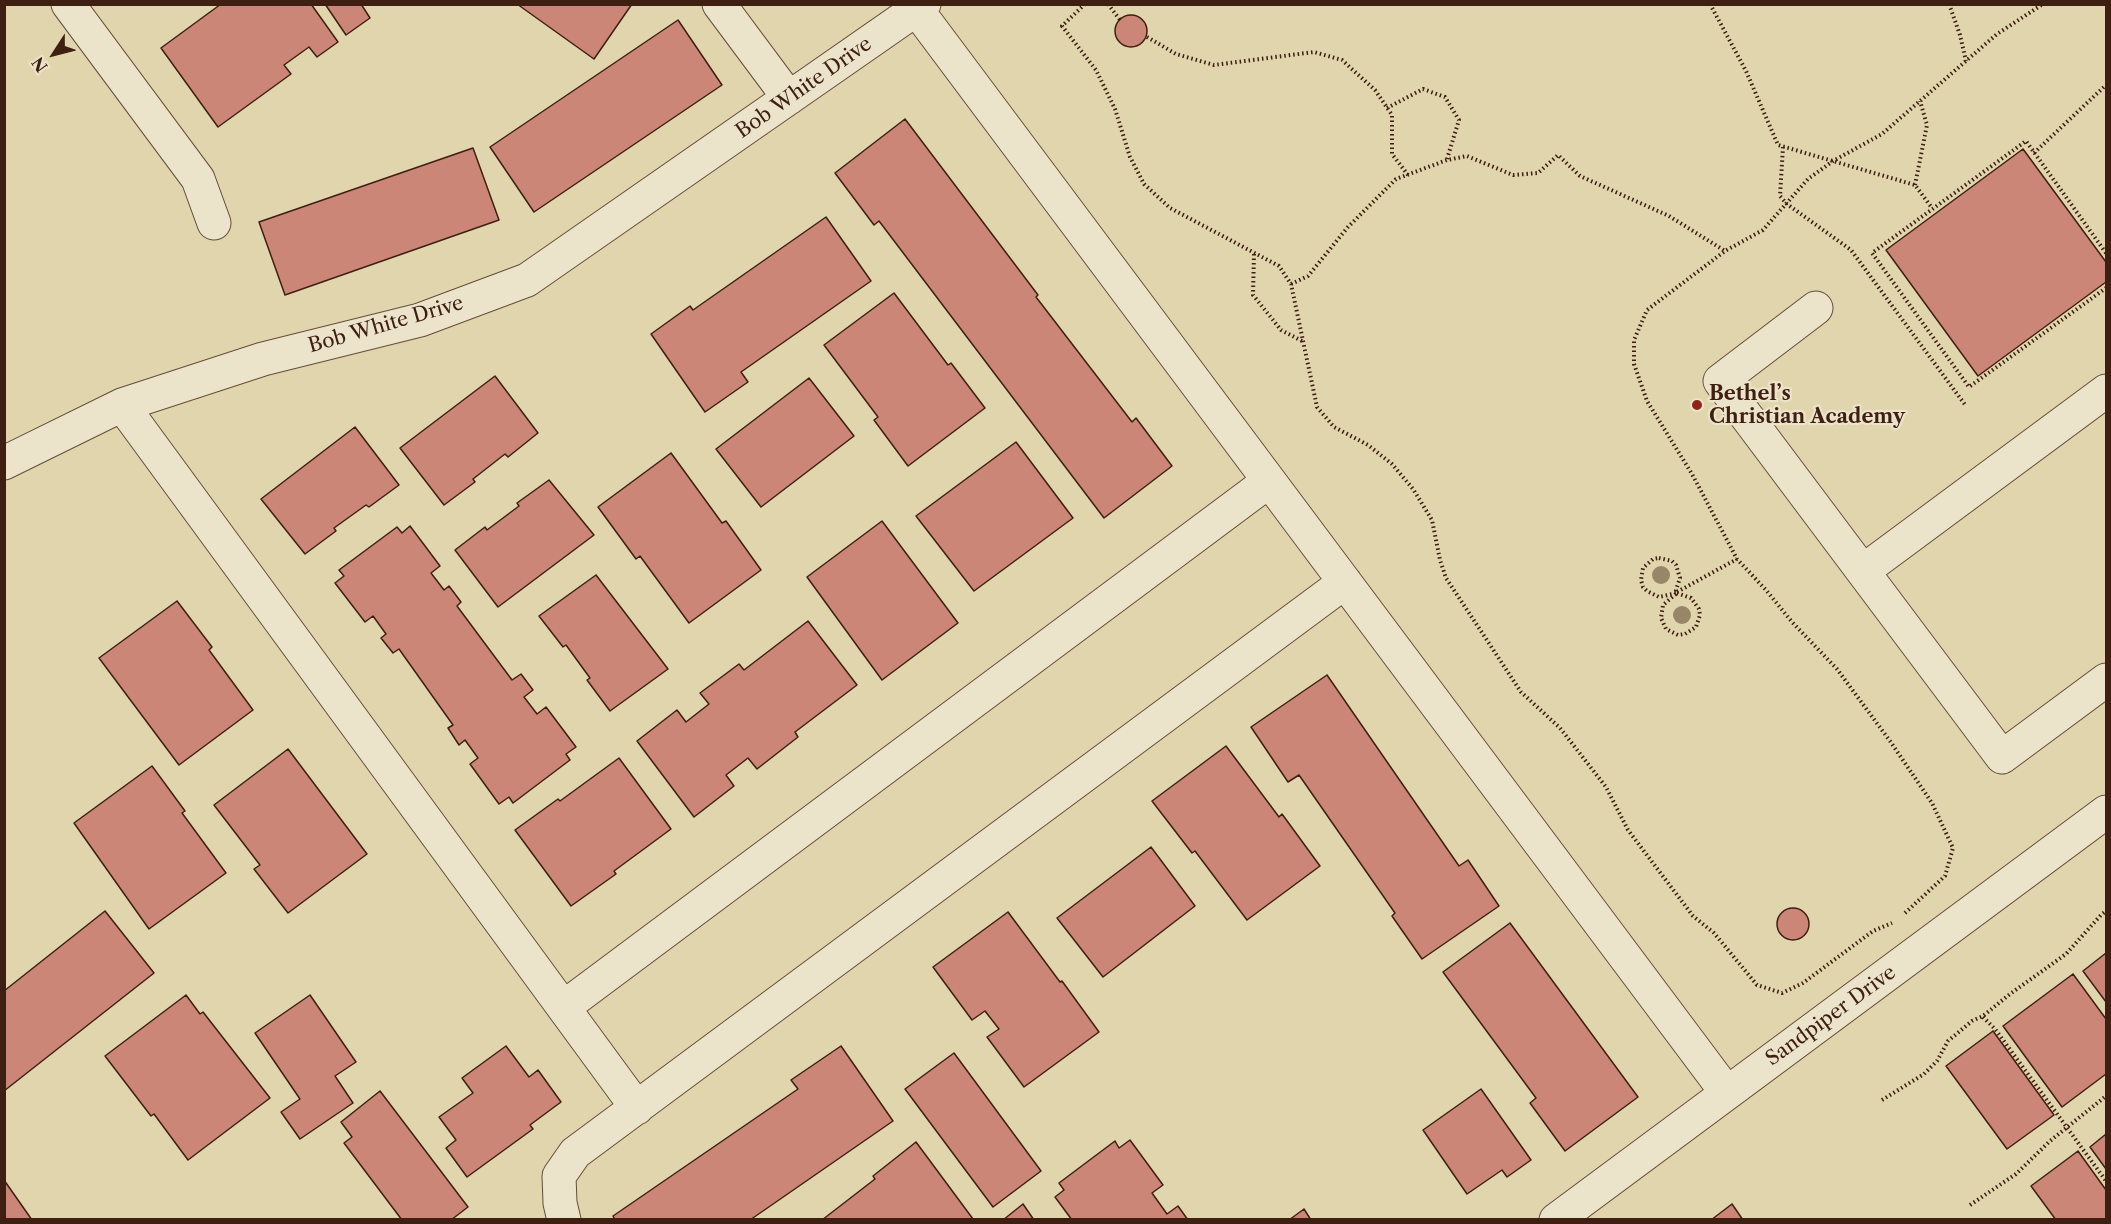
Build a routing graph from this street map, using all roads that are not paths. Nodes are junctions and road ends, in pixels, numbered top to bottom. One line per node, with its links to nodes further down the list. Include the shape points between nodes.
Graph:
1 (68, 4): 5 (street, via 198,179)
2 (719, 4): 4 (street)
3 (921, 7): 4 (street, Bob White Drive); 10 (street)
4 (789, 98): 8 (street, Bob White Drive, via 527,280 420,320 263,359)
5 (214, 223)
6 (1816, 308): 11 (street, via 1720,381)
7 (2106, 391): 11 (street)
8 (122, 405): 9 (street, Bob White Drive); 15 (street)
9 (4, 463)
10 (1269, 480): 12 (street); 15 (street)
11 (1863, 571): 13 (street, via 2002,757)
12 (1345, 582): 16 (street); 17 (street)
13 (2106, 680)
14 (2106, 812): 16 (street, Sandpiper Drive)
15 (564, 1007): 17 (street)
16 (1727, 1093): 19 (street, Sandpiper Drive)
17 (637, 1108): 18 (street, via 575,1153 559,1176)
18 (564, 1220)
19 (1556, 1220)

